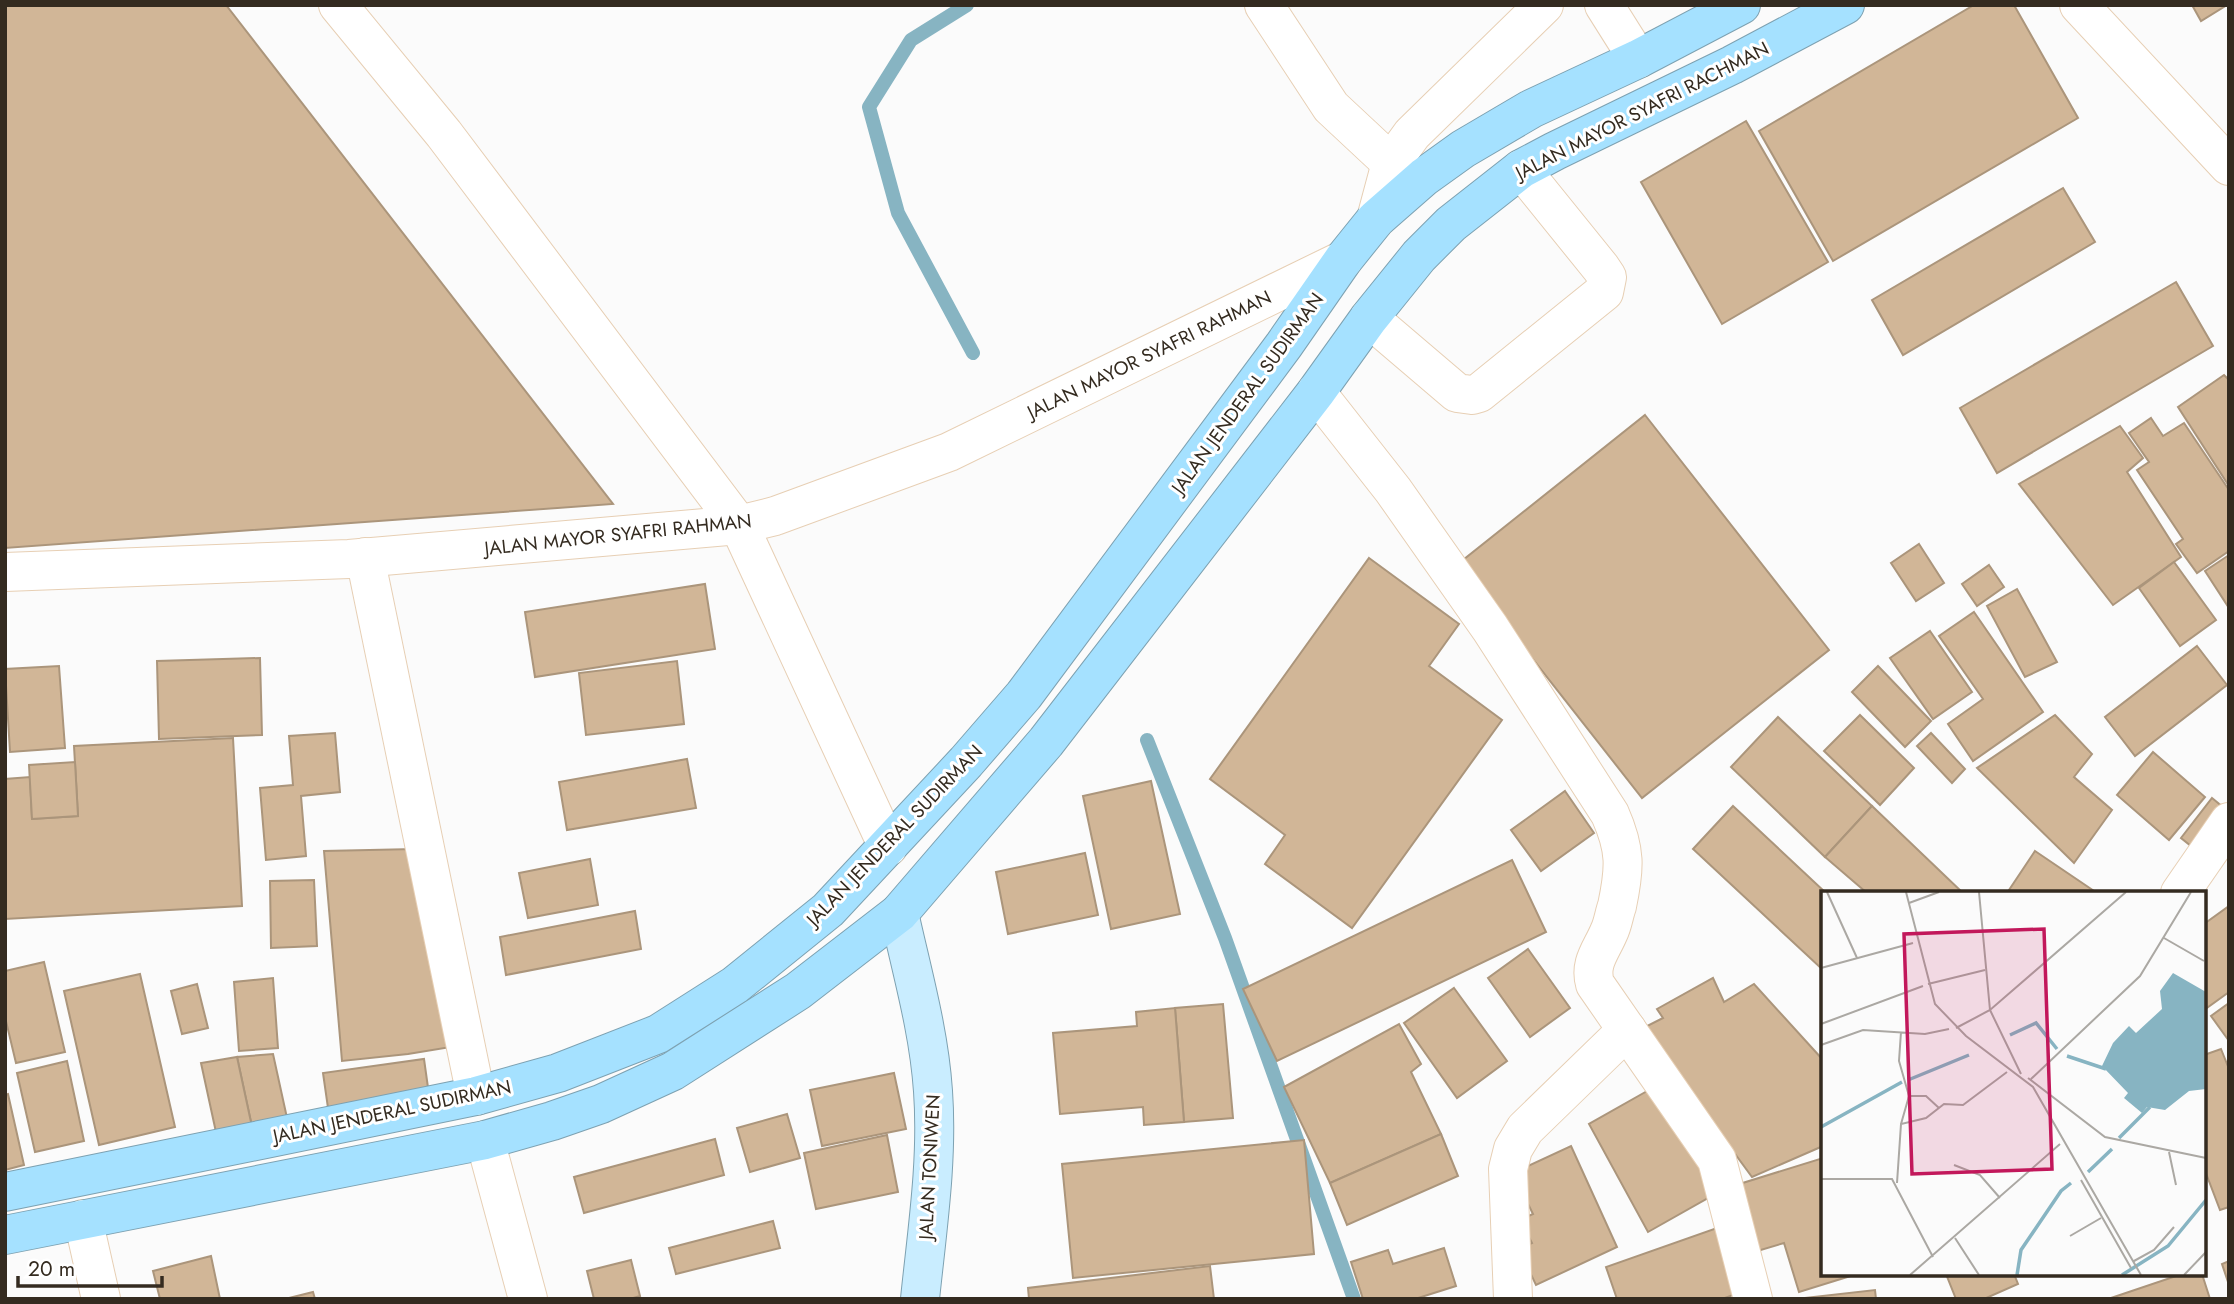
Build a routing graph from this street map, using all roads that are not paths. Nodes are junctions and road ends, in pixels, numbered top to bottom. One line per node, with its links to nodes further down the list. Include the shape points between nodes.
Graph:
1 (338, 5): 16 (street, via 444,134)
2 (1264, 5): 9 (street, via 1331,107)
3 (1544, 5): 9 (street, via 1412,134)
4 (1604, 5): 8 (street)
5 (1741, 5): 8 (highway)
6 (1845, 5): 11 (highway, JALAN MAYOR SYAFRI RACHMAN)
7 (2079, 5): 10 (street)
8 (1638, 59): 12 (highway, via 1531,109 1463,149)
9 (1391, 163): 12 (street)
10 (2229, 166)
11 (1521, 170): 14 (highway, JALAN MAYOR SYAFRI RACHMAN, via 1451,224); 14 (street, via 1601,268 1607,277 1604,292 1472,396 1457,393)
12 (1376, 219): 13 (highway)
13 (1343, 260): 16 (street, JALAN MAYOR SYAFRI RAHMAN, via 949,452); 20 (highway, JALAN JENDERAL SUDIRMAN, via 1024,695)
14 (1369, 318): 15 (highway, JALAN MAYOR SYAFRI RACHMAN)
15 (1316, 392): 22 (highway, via 1046,742); 23 (street, via 1393,490 1490,628 1610,814 1622,848 1623,878 1611,930 1592,969 1595,984)
16 (739, 525): 17 (street, JALAN MAYOR SYAFRI RAHMAN); 20 (street)
17 (365, 557): 18 (street, JALAN MAYOR SYAFRI RAHMAN); 24 (street)
18 (5, 572)
19 (2229, 822): 21 (street)
20 (888, 847): 24 (highway, JALAN JENDERAL SUDIRMAN, via 828,910 736,985 658,1034 558,1073)
21 (2181, 891)
22 (899, 913): 25 (highway, via 798,991 673,1070 601,1104); 31 (main road, JALAN TONIWEN, via 933,1091 933,1150)
23 (1627, 1030): 32 (street, via 1525,1129 1513,1149 1508,1169); 33 (street, via 1717,1160)
24 (476, 1096): 26 (highway, JALAN JENDERAL SUDIRMAN)
25 (485, 1140): 27 (highway); 30 (street)
26 (5, 1192)
27 (83, 1219): 28 (highway); 29 (street)
28 (5, 1235)
29 (101, 1299)
30 (528, 1299)
31 (920, 1299)
32 (1513, 1299)
33 (1753, 1299)

